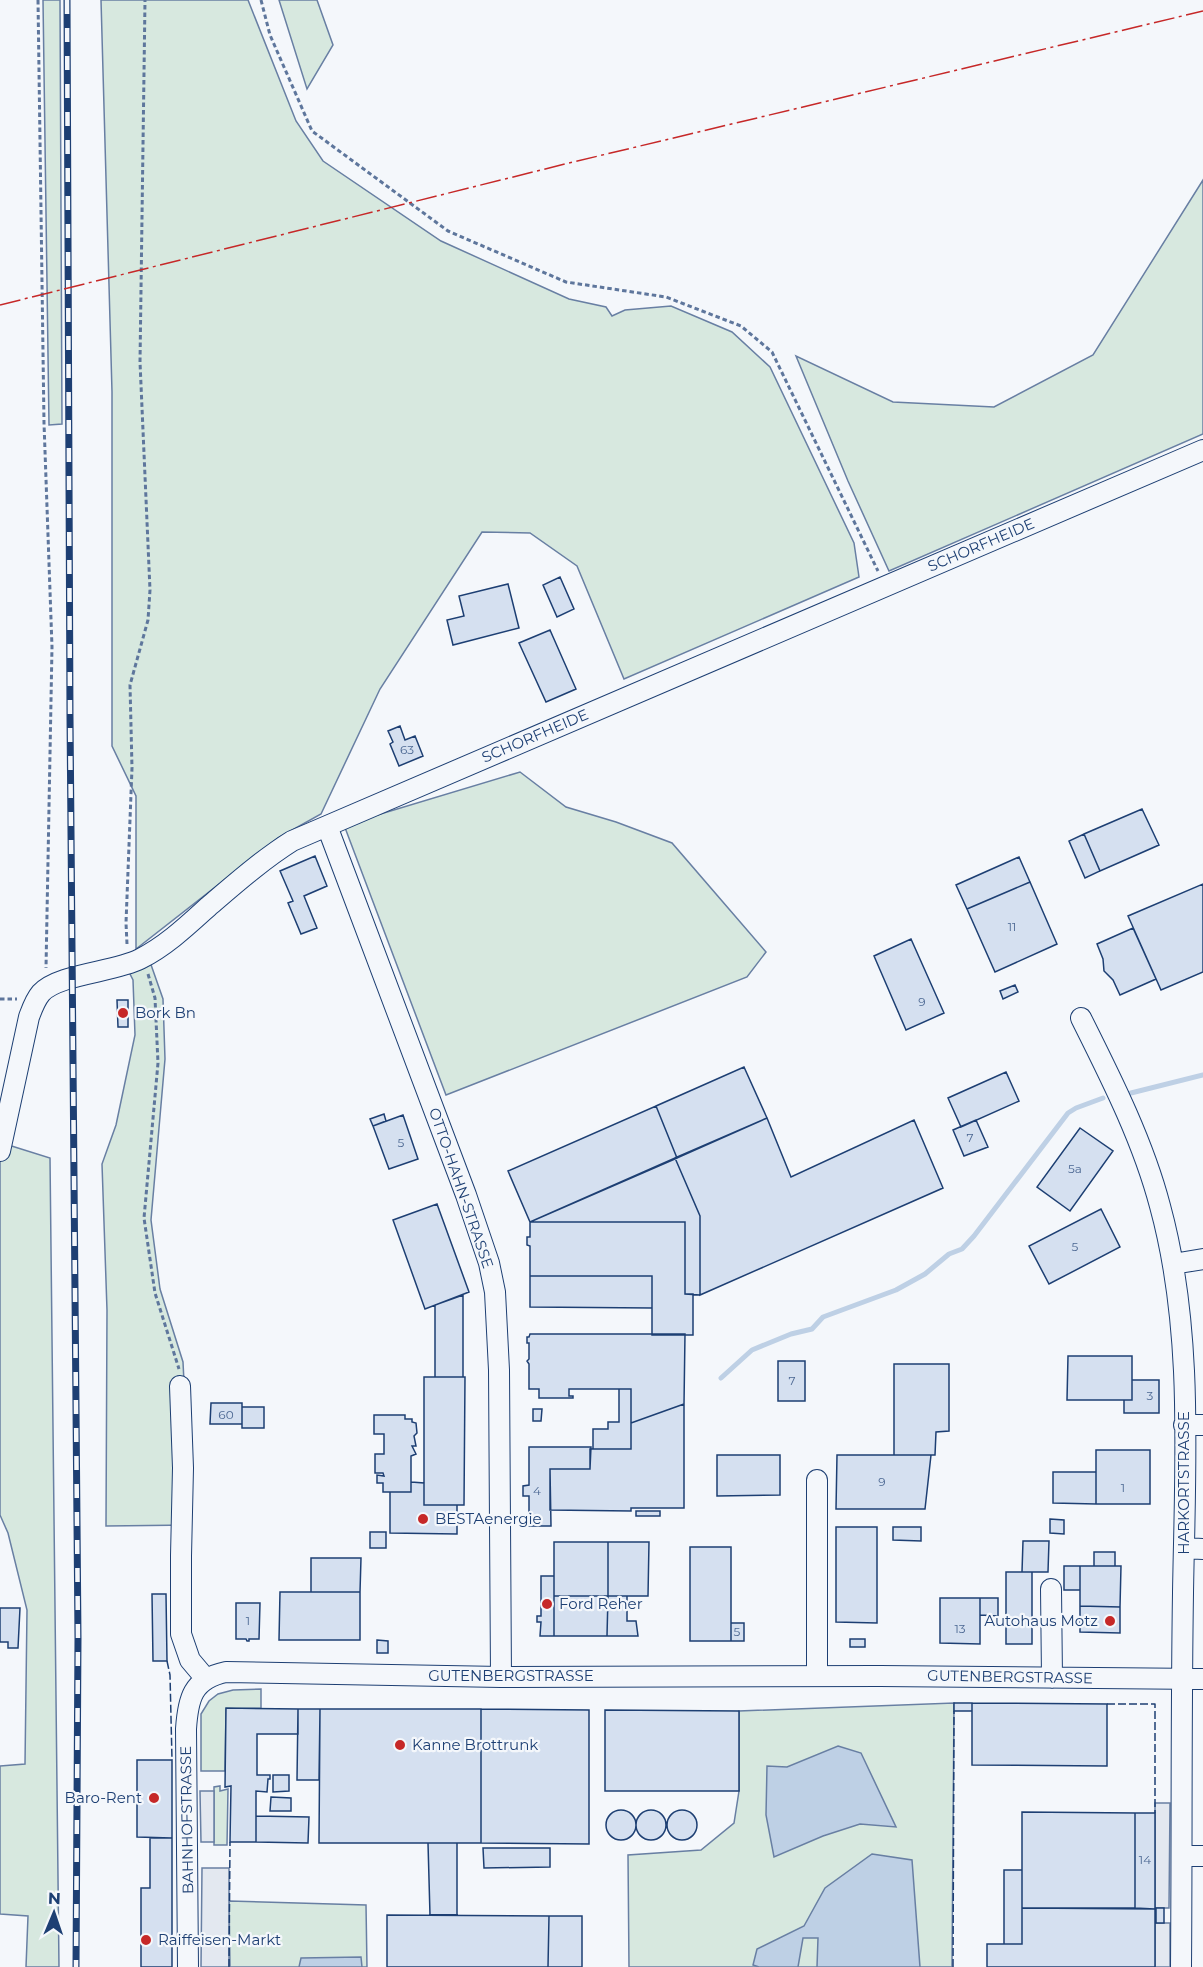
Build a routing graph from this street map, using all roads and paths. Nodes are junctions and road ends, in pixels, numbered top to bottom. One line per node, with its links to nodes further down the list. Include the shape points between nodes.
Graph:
1 (38, 0): 8 (path, via 44,423 52,647 47,966)
2 (145, 0): 7 (path, via 140,362 150,590 148,620 130,685 132,768 126,923 126,940)
3 (261, 0): 5 (path, via 270,36 312,131 448,231 566,282 666,297 741,326 772,352)
4 (1203, 450): 5 (street, SCHORFHEIDE)
5 (885, 586): 6 (street, SCHORFHEIDE)
6 (327, 826): 7 (street, SCHORFHEIDE, via 267,857 179,932); 20 (street, OTTO-HAHN-STRASSE, via 466,1195 495,1292)
7 (137, 961): 8 (street, SCHORFHEIDE, via 59,982); 13 (path, via 149,975 153,988 158,1063 144,1218 155,1293 179,1365)
8 (42, 991): 10 (street, via 29,1017)
9 (1081, 1018): 12 (street, HARKORTSTRASSE, via 1122,1104 1160,1205)
10 (0, 1151)
11 (1203, 1259): 12 (street)
12 (1173, 1264): 14 (street, HARKORTSTRASSE)
13 (180, 1386): 22 (street, via 182,1634 190,1660)
14 (1194, 1425): 15 (street, HARKORTSTRASSE)
15 (1194, 1463): 17 (street, HARKORTSTRASSE)
16 (817, 1480): 19 (street)
17 (1194, 1548): 23 (street, HARKORTSTRASSE)
18 (1050, 1589): 21 (street)
19 (817, 1676): 20 (street, GUTENBERGSTRASSE); 21 (street, GUTENBERGSTRASSE)
20 (501, 1677): 22 (street, GUTENBERGSTRASSE, via 226,1672)
21 (1052, 1678): 23 (street, GUTENBERGSTRASSE)
22 (206, 1679): 27 (street, BAHNHOFSTRASSE, via 189,1700 186,1729)
23 (1182, 1679): 24 (street, GUTENBERGSTRASSE); 25 (street, HARKORTSTRASSE)
24 (1203, 1679)
25 (1182, 1856): 26 (street); 28 (street, HARKORTSTRASSE)
26 (1203, 1856)
27 (188, 1967)
28 (1181, 1967)

